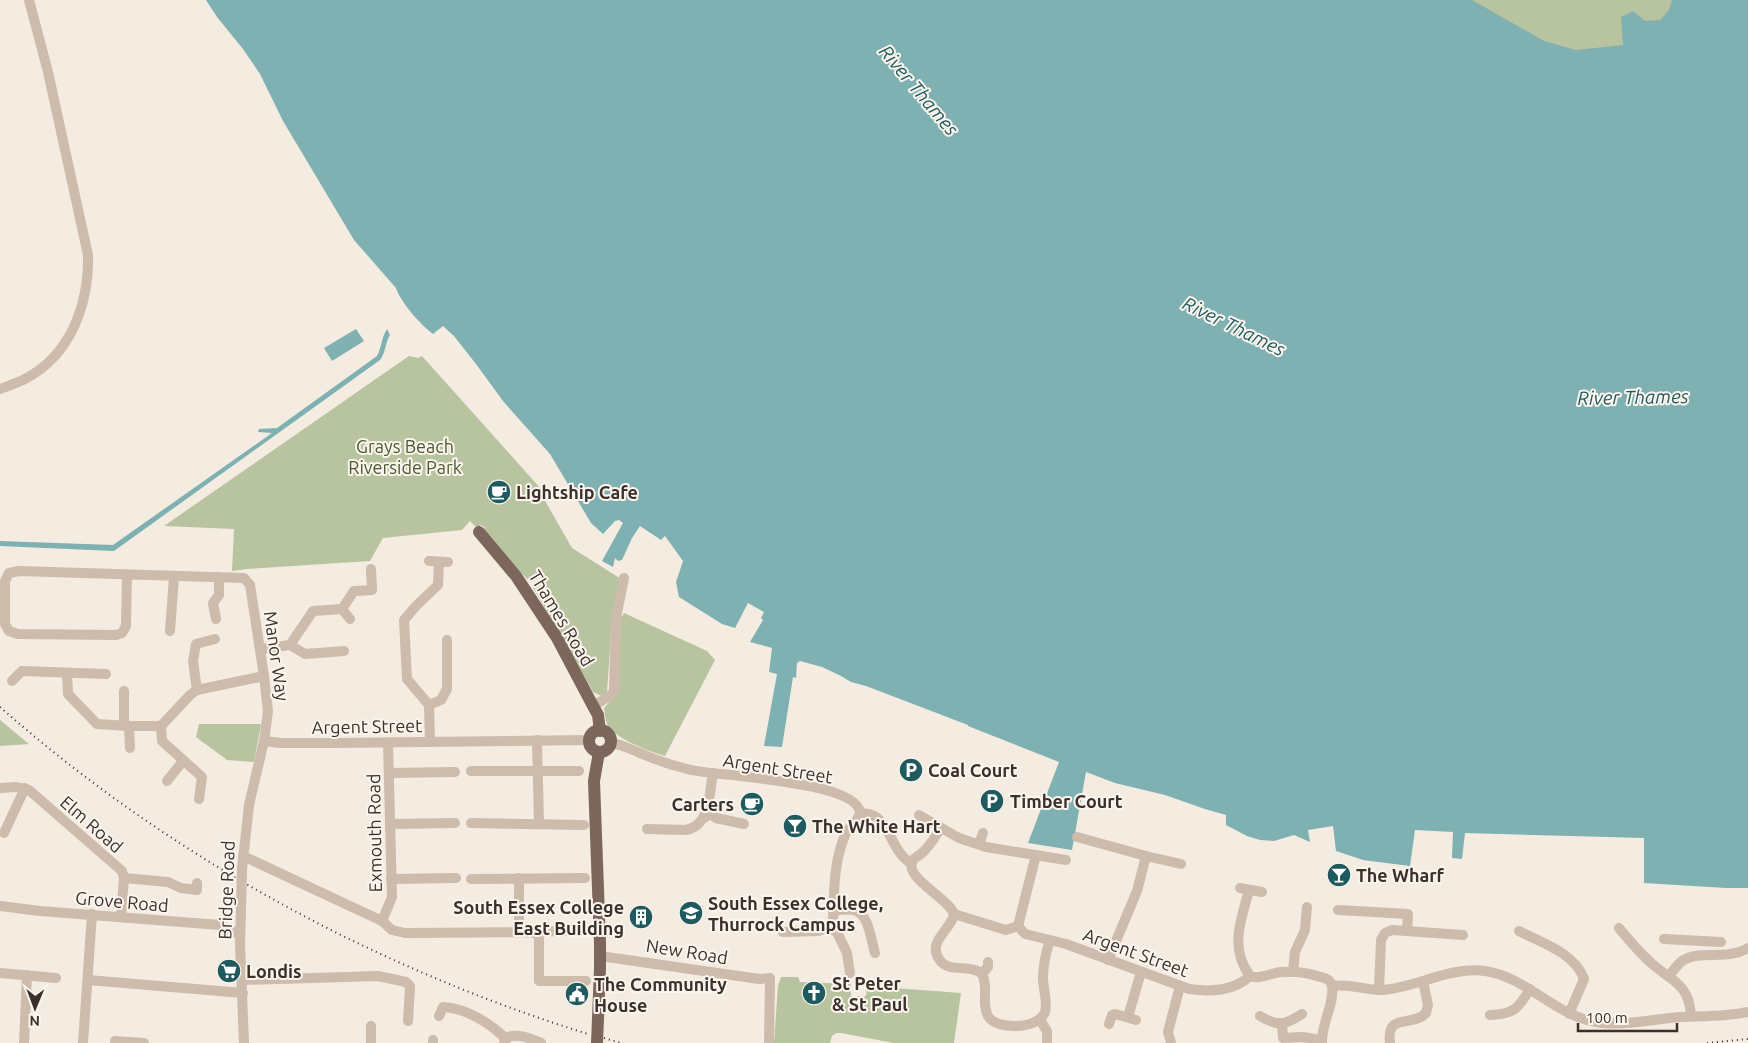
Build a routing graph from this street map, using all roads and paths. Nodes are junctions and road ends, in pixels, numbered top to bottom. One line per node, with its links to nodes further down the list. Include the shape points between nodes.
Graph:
1 (29, 0): 2 (street, via 84,235 88,276 86,297 78,320 54,356 25,379)
2 (0, 389)
3 (479, 532): 26 (main road, Thames Road, via 516,576 550,627)
4 (439, 561): 25 (street, via 438,585 404,620 407,679)
5 (371, 569): 10 (street, via 372,590 354,591)
6 (127, 575): 6 (street, via 10,573 5,581 5,624 9,631 18,634 122,633 126,626); 7 (street)
7 (174, 577): 8 (street); 13 (street)
8 (219, 577): 11 (street, via 219,594 213,603); 17 (street, Manor Way, via 244,578 250,585)
9 (624, 578): 26 (street, via 616,618 614,691)
10 (342, 609): 12 (street); 16 (street, via 313,611)
11 (216, 619)
12 (350, 619)
13 (170, 631)
14 (215, 639): 23 (street, via 196,644 193,661)
15 (447, 640): 25 (street, via 446,689 441,700)
16 (290, 645): 17 (street); 18 (street, via 305,654)
17 (260, 649): 21 (street, Manor Way)
18 (344, 651)
19 (67, 673): 20 (street); 22 (street, via 22,671); 27 (street, via 68,694 97,724)
20 (106, 674)
21 (264, 676): 23 (street); 32 (street, Manor Way, via 268,711)
22 (12, 680)
23 (197, 690): 28 (street)
24 (124, 691): 27 (street)
25 (429, 705): 33 (street)
26 (594, 706): 29 (main road, Thames Road)
27 (126, 726): 28 (street); 36 (street)
28 (161, 726): 38 (street, via 162,741)
29 (600, 731): 31 (main road); 35 (main road, via 608,734)
30 (537, 740): 31 (street, Argent Street); 33 (street, Argent Street); 42 (street)
31 (590, 740): 37 (main road, via 593,749)
32 (264, 741): 34 (street, Argent Street); 66 (street, Bridge Road, via 248,805)
33 (430, 742): 34 (street, Argent Street)
34 (388, 743): 43 (street, Exmouth Road)
35 (611, 743): 37 (main road, via 608,749); 44 (street, Argent Street, via 690,770)
36 (130, 748)
37 (599, 752): 106 (main road, via 594,781)
38 (183, 761): 45 (street); 48 (street, via 202,777)
39 (471, 771): 42 (street)
40 (580, 771): 42 (street)
41 (454, 772): 43 (street)
42 (538, 772): 55 (street)
43 (389, 773): 54 (street, Exmouth Road)
44 (713, 773): 49 (street); 50 (street, Argent Street, via 832,791 856,802)
45 (167, 781)
46 (0, 788): 47 (street)
47 (25, 788): 61 (street); 71 (street, Elm Road, via 122,871)
48 (199, 799)
49 (707, 811): 57 (street); 58 (street, via 716,818); 60 (street, via 692,829)
50 (860, 813): 69 (street, Argent Street, via 879,820 899,853); 82 (street, via 845,834 835,866)
51 (919, 814): 59 (street)
52 (455, 823): 54 (street)
53 (471, 823): 55 (street)
54 (390, 824): 75 (street, Exmouth Road)
55 (539, 824): 56 (street)
56 (584, 824)
57 (706, 824)
58 (744, 824)
59 (941, 828): 64 (street); 69 (street, via 932,843)
60 (647, 829)
61 (4, 833)
62 (983, 833): 64 (street)
63 (1077, 837): 67 (street)
64 (979, 844): 65 (street)
65 (1036, 855): 68 (street); 87 (street)
66 (243, 856): 86 (street); 96 (street, Bridge Road, bridge)
67 (1146, 856): 70 (street); 105 (street, via 1137,892)
68 (1066, 860)
69 (911, 863): 84 (street, Argent Street, via 914,874 950,906)
70 (1181, 864)
71 (124, 878): 77 (street, via 168,882 197,890); 85 (street, Elm Road)
72 (456, 878): 75 (street)
73 (519, 878): 74 (street); 76 (street); 93 (street)
74 (585, 878)
75 (392, 879): 86 (street, Exmouth Road, via 392,897)
76 (472, 879)
77 (198, 883)
78 (1262, 892): 114 (street, via 1245,889 1237,940)
79 (0, 906): 83 (street, Grove Road)
80 (1307, 907): 109 (street, via 1305,930 1295,952)
81 (1338, 910): 91 (street, via 1408,914)
82 (833, 911): 88 (street, via 833,925); 103 (street, via 859,912 877,942)
83 (92, 914): 85 (street, Grove Road); 117 (street)
84 (954, 914): 87 (street, Argent Street, via 1006,930); 112 (street, via 938,939 936,955 947,966 972,968)
85 (121, 916): 96 (street, Grove Road, via 220,925)
86 (382, 921): 93 (street, via 392,930 405,933)
87 (1018, 926): 99 (street, Argent Street, via 1025,934)
88 (827, 928): 95 (street); 111 (street, via 837,932 847,953)
89 (1619, 928): 115 (street, via 1646,959)
90 (586, 930): 94 (street)
91 (1406, 930): 97 (street); 124 (street, via 1392,930 1381,940)
92 (1520, 931): 128 (street, via 1567,956 1582,972 1584,979)
93 (519, 932): 94 (street)
94 (531, 932): 119 (street, via 539,939 539,981)
95 (783, 932)
96 (240, 934): 118 (street, Bridge Road)
97 (1464, 935)
98 (1664, 939): 100 (street)
99 (1050, 940): 105 (street, Argent Street); 133 (street, via 1043,970 1046,1010)
100 (1690, 940): 101 (street); 104 (street)
101 (1721, 942)
102 (1748, 948): 104 (street, via 1734,954)
103 (875, 953)
104 (1690, 958): 115 (street, via 1678,964)
105 (1108, 960): 108 (street, Argent Street)
106 (600, 962): 148 (main road, bridge); 149 (street, New Road, via 770,978)
107 (988, 962): 112 (street)
108 (1141, 972): 121 (street, Argent Street); 136 (street, via 1132,1018 1115,1014)
109 (1294, 972): 114 (street, Argent Street, via 1257,978); 122 (street, Argent Street, via 1326,978)
110 (0, 973): 113 (street)
111 (850, 973)
112 (982, 974): 133 (street, via 986,985 986,1012 993,1022 1007,1026 1032,1024)
113 (27, 975): 116 (street); 142 (street)
114 (1250, 976): 121 (street, Argent Street, via 1237,985 1216,990)
115 (1669, 976): 132 (street, via 1681,986 1689,1000)
116 (56, 978)
117 (88, 980): 125 (street); 143 (street)
118 (243, 980): 125 (street, Bridge Road); 134 (street, via 378,976 406,982 410,986)
119 (586, 981)
120 (1424, 981): 123 (street, Argent Street, via 1461,972 1484,971 1509,977); 124 (street, Argent Street); 152 (street, via 1426,1013 1417,1020 1394,1025 1390,1029)
121 (1180, 986): 151 (street, via 1168,1032)
122 (1332, 986): 124 (street, Argent Street, via 1342,984); 141 (street)
123 (1530, 989): 128 (street, Argent Street); 129 (street, via 1513,1011)
124 (1380, 990)
125 (243, 993): 145 (street, Bridge Road)
126 (1748, 1012): 132 (street, Argent Street)
127 (1302, 1014): 135 (street)
128 (1569, 1014): 132 (street, Argent Street, via 1618,1025)
129 (1490, 1015)
130 (438, 1016): 140 (street, via 443,1007 475,1016 494,1027)
131 (1260, 1016): 135 (street, via 1272,1023)
132 (1691, 1016)
133 (1040, 1020): 150 (street, via 1047,1031)
134 (408, 1021)
135 (1282, 1023): 141 (street, via 1283,1038 1302,1037)
136 (1109, 1024)
137 (370, 1026): 146 (street)
138 (520, 1040): 140 (street, via 510,1035); 147 (street, via 525,1037)
139 (115, 1041): 144 (street)
140 (505, 1041)
141 (1322, 1042)
142 (24, 1043)
143 (83, 1043)
144 (144, 1043)
145 (244, 1043)
146 (371, 1043)
147 (541, 1043)
148 (597, 1043)
149 (769, 1043)
150 (1047, 1043)
151 (1171, 1043)
152 (1390, 1043)

